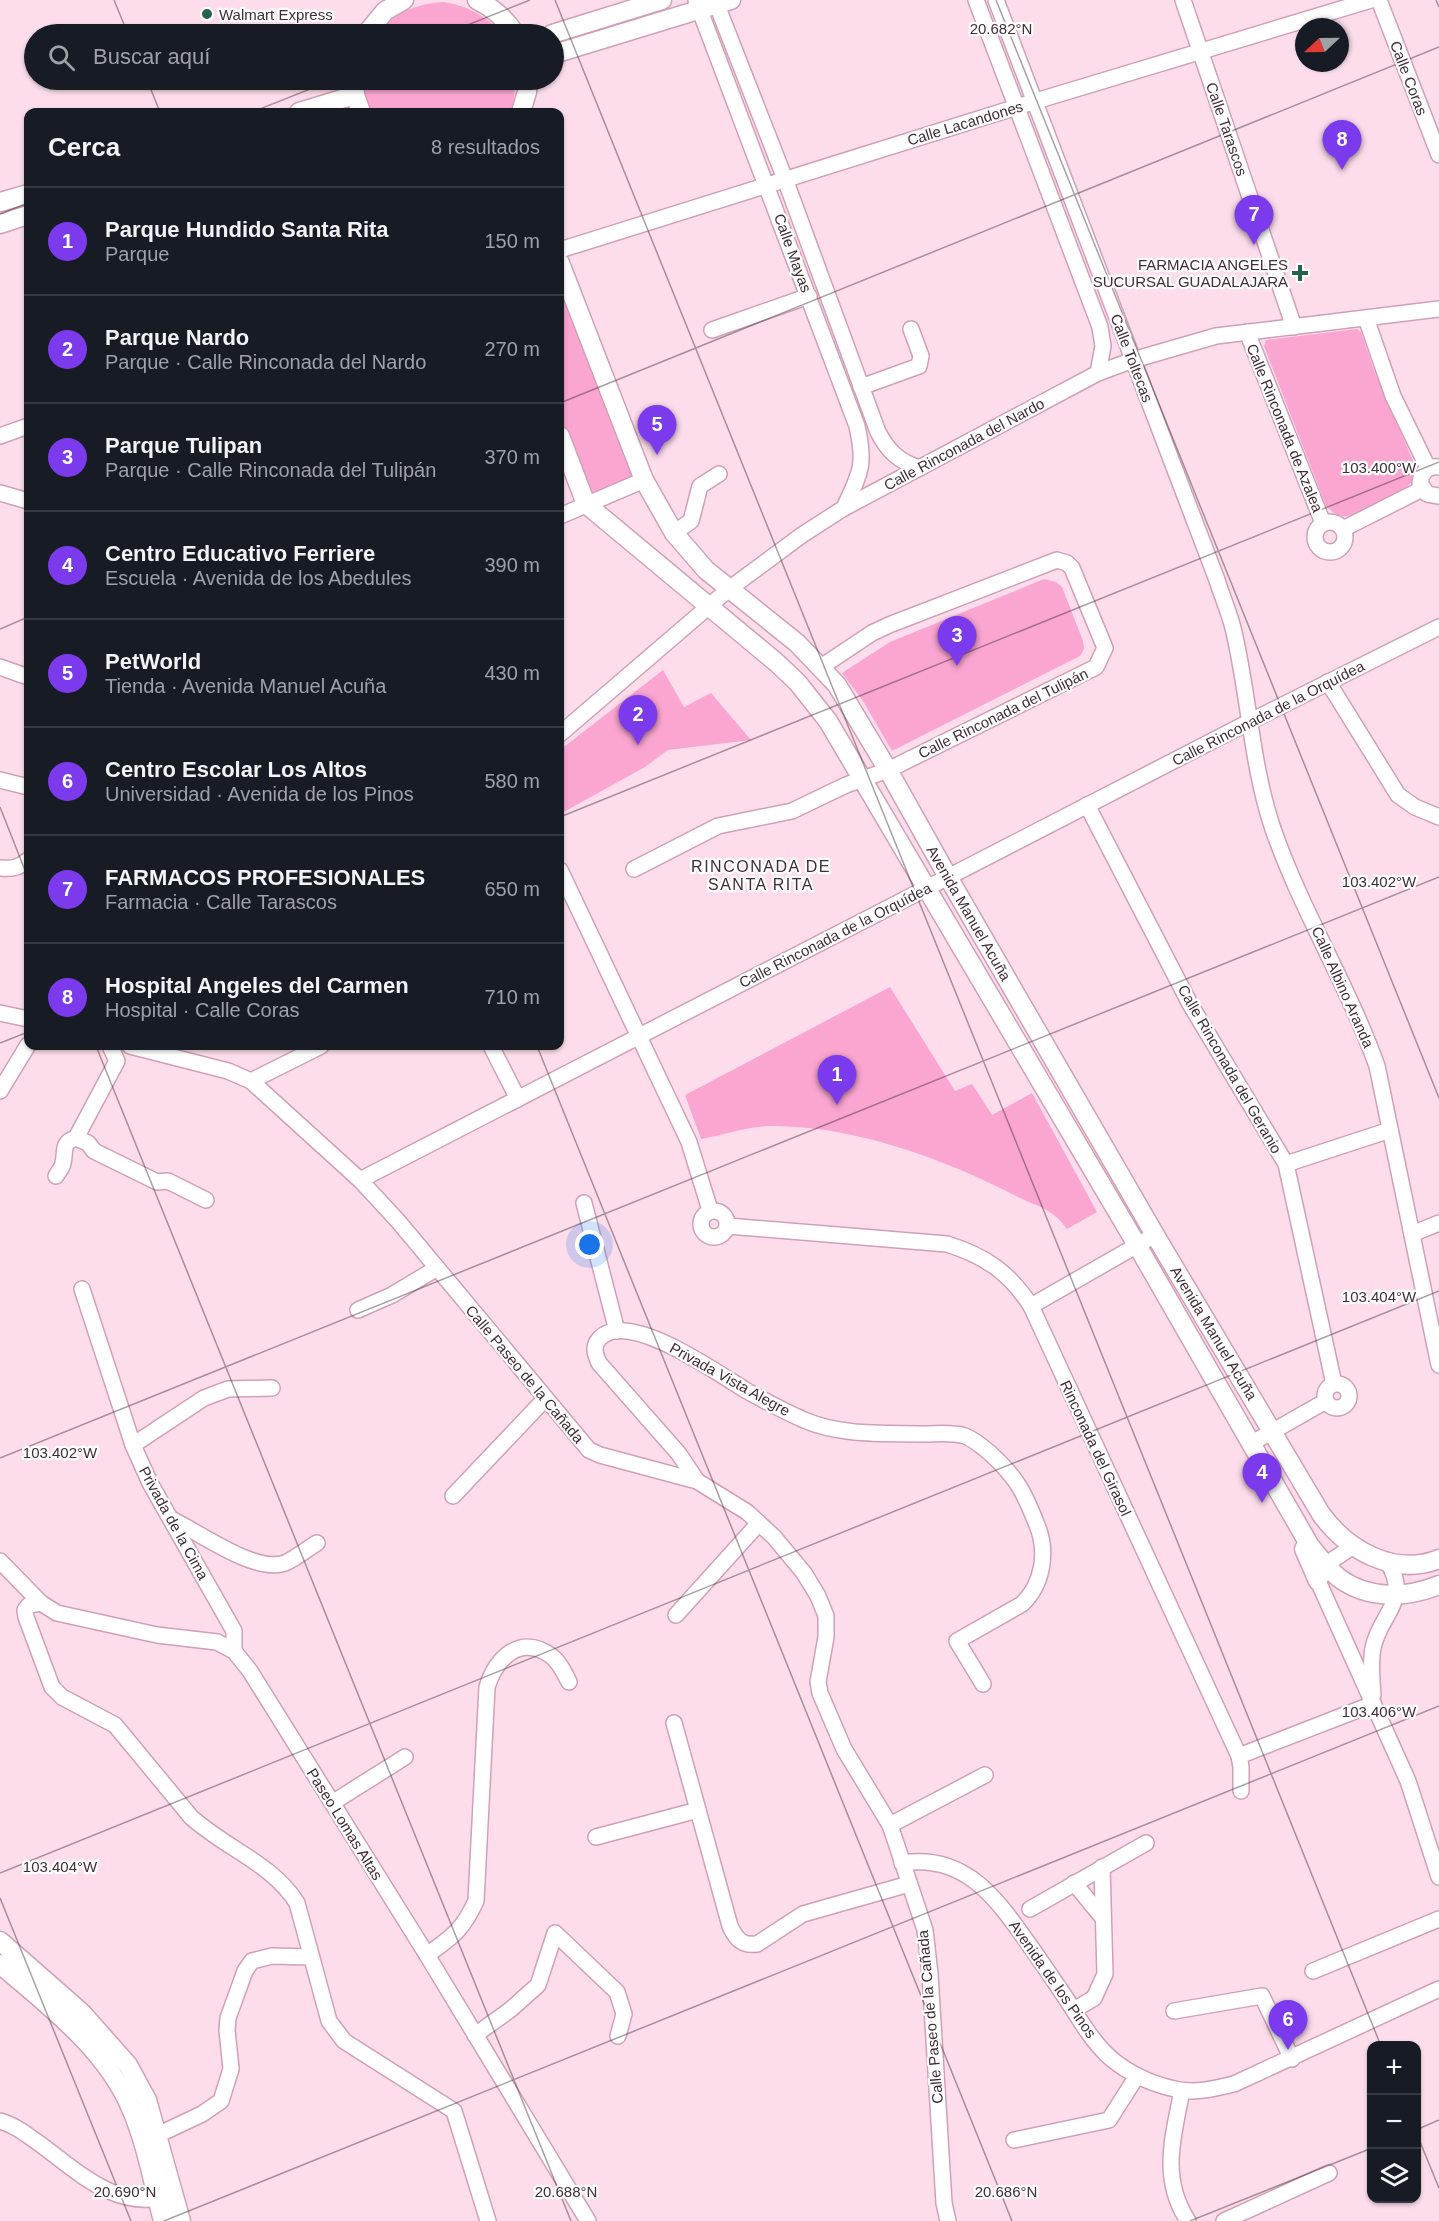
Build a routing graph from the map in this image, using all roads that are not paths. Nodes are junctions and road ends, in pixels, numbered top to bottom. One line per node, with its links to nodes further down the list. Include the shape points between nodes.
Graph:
1 (404, 0): 10 (street, via 385,11)
2 (477, 0): 11 (street)
3 (663, 0): 12 (street)
4 (976, 0): 18 (street, Calle Toltecas)
5 (996, 0): 17 (street, Calle Toltecas)
6 (1183, 0): 14 (street, Calle Tarascos)
7 (1371, 0): 14 (street, Calle Lacandones)
8 (1379, 0): 21 (street, Calle Coras)
9 (711, 3): 13 (street); 22 (street, Calle Mayas); 23 (street, Calle Mayas)
10 (374, 24)
11 (508, 24)
12 (564, 30)
13 (564, 51)
14 (1201, 52): 17 (street, Calle Lacandones); 33 (street, Calle Tarascos)
15 (527, 90): 20 (street)
16 (357, 96): 19 (street)
17 (1036, 101): 18 (street, Calle Lacandones); 37 (street, Calle Toltecas)
18 (1016, 107): 22 (street, Calle Lacandones); 38 (street, Calle Toltecas, via 1100,327 1103,346)
19 (314, 108)
20 (522, 108)
21 (1439, 155)
22 (785, 179): 23 (street, Calle Lacandones); 39 (street, Calle Mayas)
23 (767, 185): 28 (street, Calle Lacandones); 30 (street, Calle Mayas)
24 (24, 195): 25 (street)
25 (0, 202)
26 (24, 216): 27 (street)
27 (0, 224)
28 (564, 249)
29 (564, 274): 46 (street, Avenida Manuel Acuña)
30 (809, 296): 35 (street); 52 (street, Calle Mayas, via 862,445 859,474)
31 (1439, 309): 32 (street, Calle Rinconada del Nardo)
32 (1366, 318): 33 (street, Calle Rinconada del Nardo); 44 (street, via 1393,396)
33 (1294, 327): 36 (street, Calle Rinconada del Nardo)
34 (911, 329): 39 (street, via 921,356 919,366)
35 (712, 330)
36 (1247, 332): 37 (street, Calle Rinconada del Nardo, via 1216,336); 54 (street, Calle Rinconada de Azalea)
37 (1133, 360): 38 (street, Calle Rinconada del Nardo); 64 (street, Calle Toltecas, via 1233,628)
38 (1098, 373): 43 (street, Calle Rinconada del Nardo)
39 (861, 387): 43 (street, Calle Mayas, via 885,445 905,464)
40 (24, 427): 41 (street)
41 (0, 436)
42 (564, 446): 51 (street, Avenida Manuel Acuña)
43 (920, 468): 52 (street, Calle Rinconada del Nardo)
44 (1434, 468): 47 (street, via 1421,477)
45 (719, 474): 56 (street, via 700,486 691,521)
46 (644, 480): 51 (street); 56 (street, Avenida Manuel Acuña)
47 (1422, 489): 49 (street); 55 (street)
48 (0, 493): 50 (street)
49 (1439, 496)
50 (24, 500)
51 (586, 504): 53 (street); 58 (street, Avenida Manuel Acuña)
52 (844, 508): 57 (street, Calle Rinconada del Nardo)
53 (564, 514)
54 (1323, 523): 55 (street, via 1334,522); 55 (street, via 1315,534 1319,548 1325,551 1333,552 1344,543)
55 (1343, 529)
56 (674, 533): 57 (street, Avenida Manuel Acuña, via 706,570)
57 (729, 589): 58 (street, Calle Rinconada del Nardo); 61 (street, Avenida Manuel Acuña)
58 (709, 607): 65 (street, Calle Rinconada del Nardo); 67 (street, Avenida Manuel Acuña, via 798,683 828,721)
59 (1439, 627): 63 (street, Calle Rinconada de la Orquídea)
60 (0, 667): 62 (street)
61 (821, 667): 66 (street, Avenida Manuel Acuña, via 850,705); 66 (street, Calle Rinconada del Tulipán, via 872,633 908,617 1054,561 1072,568 1105,648 1096,667)
62 (24, 676)
63 (1328, 682): 64 (street, Calle Rinconada de la Orquídea); 71 (street, via 1398,795)
64 (1249, 722): 70 (street, Calle Rinconada de la Orquídea); 89 (street, Calle Albino Aranda, via 1273,828 1361,1023 1377,1066)
65 (564, 731)
66 (888, 770): 67 (street, Calle Rinconada del Tulipán); 75 (street, Avenida Manuel Acuña)
67 (862, 779): 74 (street, Calle Rinconada del Tulipán, via 792,811 718,826); 77 (street, Avenida Manuel Acuña)
68 (0, 780): 69 (street)
69 (24, 786)
70 (1087, 806): 75 (street, Calle Rinconada de la Orquídea); 91 (street, Calle Rinconada del Geranio, via 1190,1005)
71 (1439, 817)
72 (24, 864): 73 (street, via 13,869)
73 (0, 868)
74 (634, 869)
75 (948, 877): 77 (street, Calle Rinconada de la Orquídea); 100 (street, Avenida Manuel Acuña)
76 (564, 878): 80 (street)
77 (927, 888): 80 (street, Calle Rinconada de la Orquídea); 101 (street, Avenida Manuel Acuña)
78 (0, 1013): 79 (street)
79 (24, 1018)
80 (639, 1036): 88 (street, Calle Rinconada de la Orquídea); 96 (street, via 689,1142)
81 (25, 1050): 87 (street)
82 (112, 1050): 90 (street, via 117,1061)
83 (146, 1050): 86 (street, Calle Paseo de la Cañada, via 228,1071)
84 (313, 1050): 86 (street)
85 (493, 1050): 88 (street)
86 (251, 1081): 93 (street, Calle Paseo de la Cañada)
87 (0, 1091)
88 (518, 1099): 93 (street, Calle Rinconada de la Orquídea)
89 (1390, 1130): 91 (street); 99 (street, Calle Albino Aranda)
90 (76, 1138): 92 (street, via 64,1147 63,1163); 94 (street, via 157,1182 168,1181)
91 (1286, 1164): 109 (street, Calle Rinconada del Geranio)
92 (56, 1176)
93 (360, 1180): 102 (street, Calle Paseo de la Cañada)
94 (206, 1200)
95 (584, 1203): 107 (street)
96 (710, 1210): 98 (street, via 726,1217); 98 (street, via 700,1223 708,1237 717,1238)
97 (1439, 1223): 99 (street)
98 (728, 1226): 104 (street, Rinconada del Girasol, via 947,1244 991,1262 1021,1291)
99 (1412, 1234): 105 (street, Calle Albino Aranda)
100 (1155, 1235): 101 (street); 113 (street, Avenida Manuel Acuña)
101 (1137, 1245): 104 (street); 114 (street, Avenida Manuel Acuña)
102 (436, 1268): 106 (street); 111 (street, Calle Paseo de la Cañada)
103 (82, 1289): 115 (street, Privada de la Cima)
104 (1030, 1306): 135 (street, Rinconada del Girasol)
105 (1433, 1309): 108 (street, Calle Albino Aranda)
106 (358, 1310)
107 (617, 1331): 116 (street, via 596,1343 599,1363 679,1454); 132 (street, Privada Vista Alegre, via 651,1337 676,1347 748,1392 824,1428 852,1433 964,1436 976,1441 1010,1471 1025,1493 1039,1529 1043,1559 1039,1578 1022,1604 957,1641)
108 (1439, 1365)
109 (1334, 1384): 112 (street, via 1326,1391); 112 (street, via 1340,1384 1350,1398 1336,1409)
110 (272, 1388): 115 (street, via 228,1389 204,1398)
111 (545, 1399): 116 (street, Calle Paseo de la Cañada, via 589,1450); 117 (street)
112 (1326, 1401): 113 (street)
113 (1272, 1432): 114 (street); 121 (street, Avenida Manuel Acuña, via 1321,1514)
114 (1252, 1443): 125 (street, Avenida Manuel Acuña)
115 (133, 1445): 118 (street, Privada de la Cima)
116 (697, 1481): 119 (street, Calle Paseo de la Cañada)
117 (453, 1496)
118 (171, 1519): 120 (street, via 231,1553 262,1564 284,1563); 130 (street, Privada de la Cima, via 234,1631)
119 (759, 1523): 129 (street); 141 (street, Calle Paseo de la Cañada, via 804,1573 818,1596 826,1616 820,1693 844,1749)
120 (317, 1543)
121 (1352, 1546): 124 (street, Avenida Manuel Acuña); 125 (street)
122 (1439, 1559): 124 (street, Avenida Manuel Acuña, via 1413,1565)
123 (0, 1561): 128 (street)
124 (1387, 1561): 127 (street, via 1394,1573)
125 (1323, 1574): 127 (street, Avenida Manuel Acuña, via 1360,1589); 133 (street)
126 (1439, 1585): 127 (street, Avenida Manuel Acuña)
127 (1396, 1595): 133 (street, via 1373,1648)
128 (41, 1603): 130 (street, via 66,1616 157,1635 217,1642); 154 (street, via 28,1605 25,1610 52,1687 62,1697 115,1725 191,1817 289,1890 297,1903)
129 (676, 1616)
130 (234, 1651): 139 (street, Paseo Lomas Altas)
131 (569, 1682): 153 (street, via 560,1665 538,1649 511,1650 491,1672 487,1687 476,1901 456,1934)
132 (983, 1684)
133 (1373, 1704): 135 (street); 146 (street, via 1408,1781)
134 (674, 1723): 140 (street)
135 (1239, 1756): 138 (street)
136 (405, 1757): 139 (street)
137 (985, 1775): 141 (street)
138 (1241, 1791)
139 (332, 1803): 153 (street, Paseo Lomas Altas)
140 (698, 1810): 142 (street); 148 (street, via 730,1926 734,1936 749,1945 757,1944 802,1914)
141 (890, 1825): 144 (street, Calle Paseo de la Cañada)
142 (596, 1838)
143 (1146, 1844): 145 (street)
144 (902, 1863): 148 (street, Calle Paseo de la Cañada); 158 (street, Avenida de los Pinos, via 919,1860 942,1864 966,1874 983,1887 1003,1907)
145 (1102, 1867): 147 (street); 150 (street)
146 (1439, 1877)
147 (1074, 1883): 149 (street); 150 (street)
148 (909, 1884): 175 (street, Calle Paseo de la Cañada, via 928,1953)
149 (1030, 1909)
150 (1103, 1918): 158 (street, via 1105,1974 1094,1998)
151 (1439, 1919): 156 (street)
152 (0, 1941): 160 (street)
153 (427, 1955): 161 (street, Paseo Lomas Altas)
154 (311, 1957): 167 (street, via 272,1956 252,1962 228,2018 231,2069 221,2101); 173 (street, via 336,2033 454,2111)
155 (0, 1964): 160 (street)
156 (1313, 1971)
157 (1439, 1989): 163 (street, Avenida de los Pinos)
158 (1074, 2010): 164 (street, Avenida de los Pinos, via 1093,2039 1116,2063)
159 (1174, 2011): 163 (street, via 1262,1996)
160 (75, 2020): 167 (street)
161 (475, 2035): 162 (street, via 538,1985 555,1933 617,1992 624,2014); 174 (street, Paseo Lomas Altas)
162 (618, 2036)
163 (1292, 2059): 165 (street, Avenida de los Pinos, via 1234,2084)
164 (1137, 2076): 165 (street, Avenida de los Pinos); 168 (street, via 1109,2120)
165 (1182, 2091): 176 (street, via 1170,2163 1179,2204)
166 (0, 2121): 170 (street, via 21,2130 112,2193 137,2200)
167 (150, 2139): 170 (street)
168 (1014, 2140)
169 (1329, 2173): 177 (street)
170 (166, 2197): 171 (street); 172 (street)
171 (163, 2221)
172 (181, 2221)
173 (488, 2221)
174 (588, 2221)
175 (948, 2221)
176 (1188, 2221)
177 (1224, 2221)

